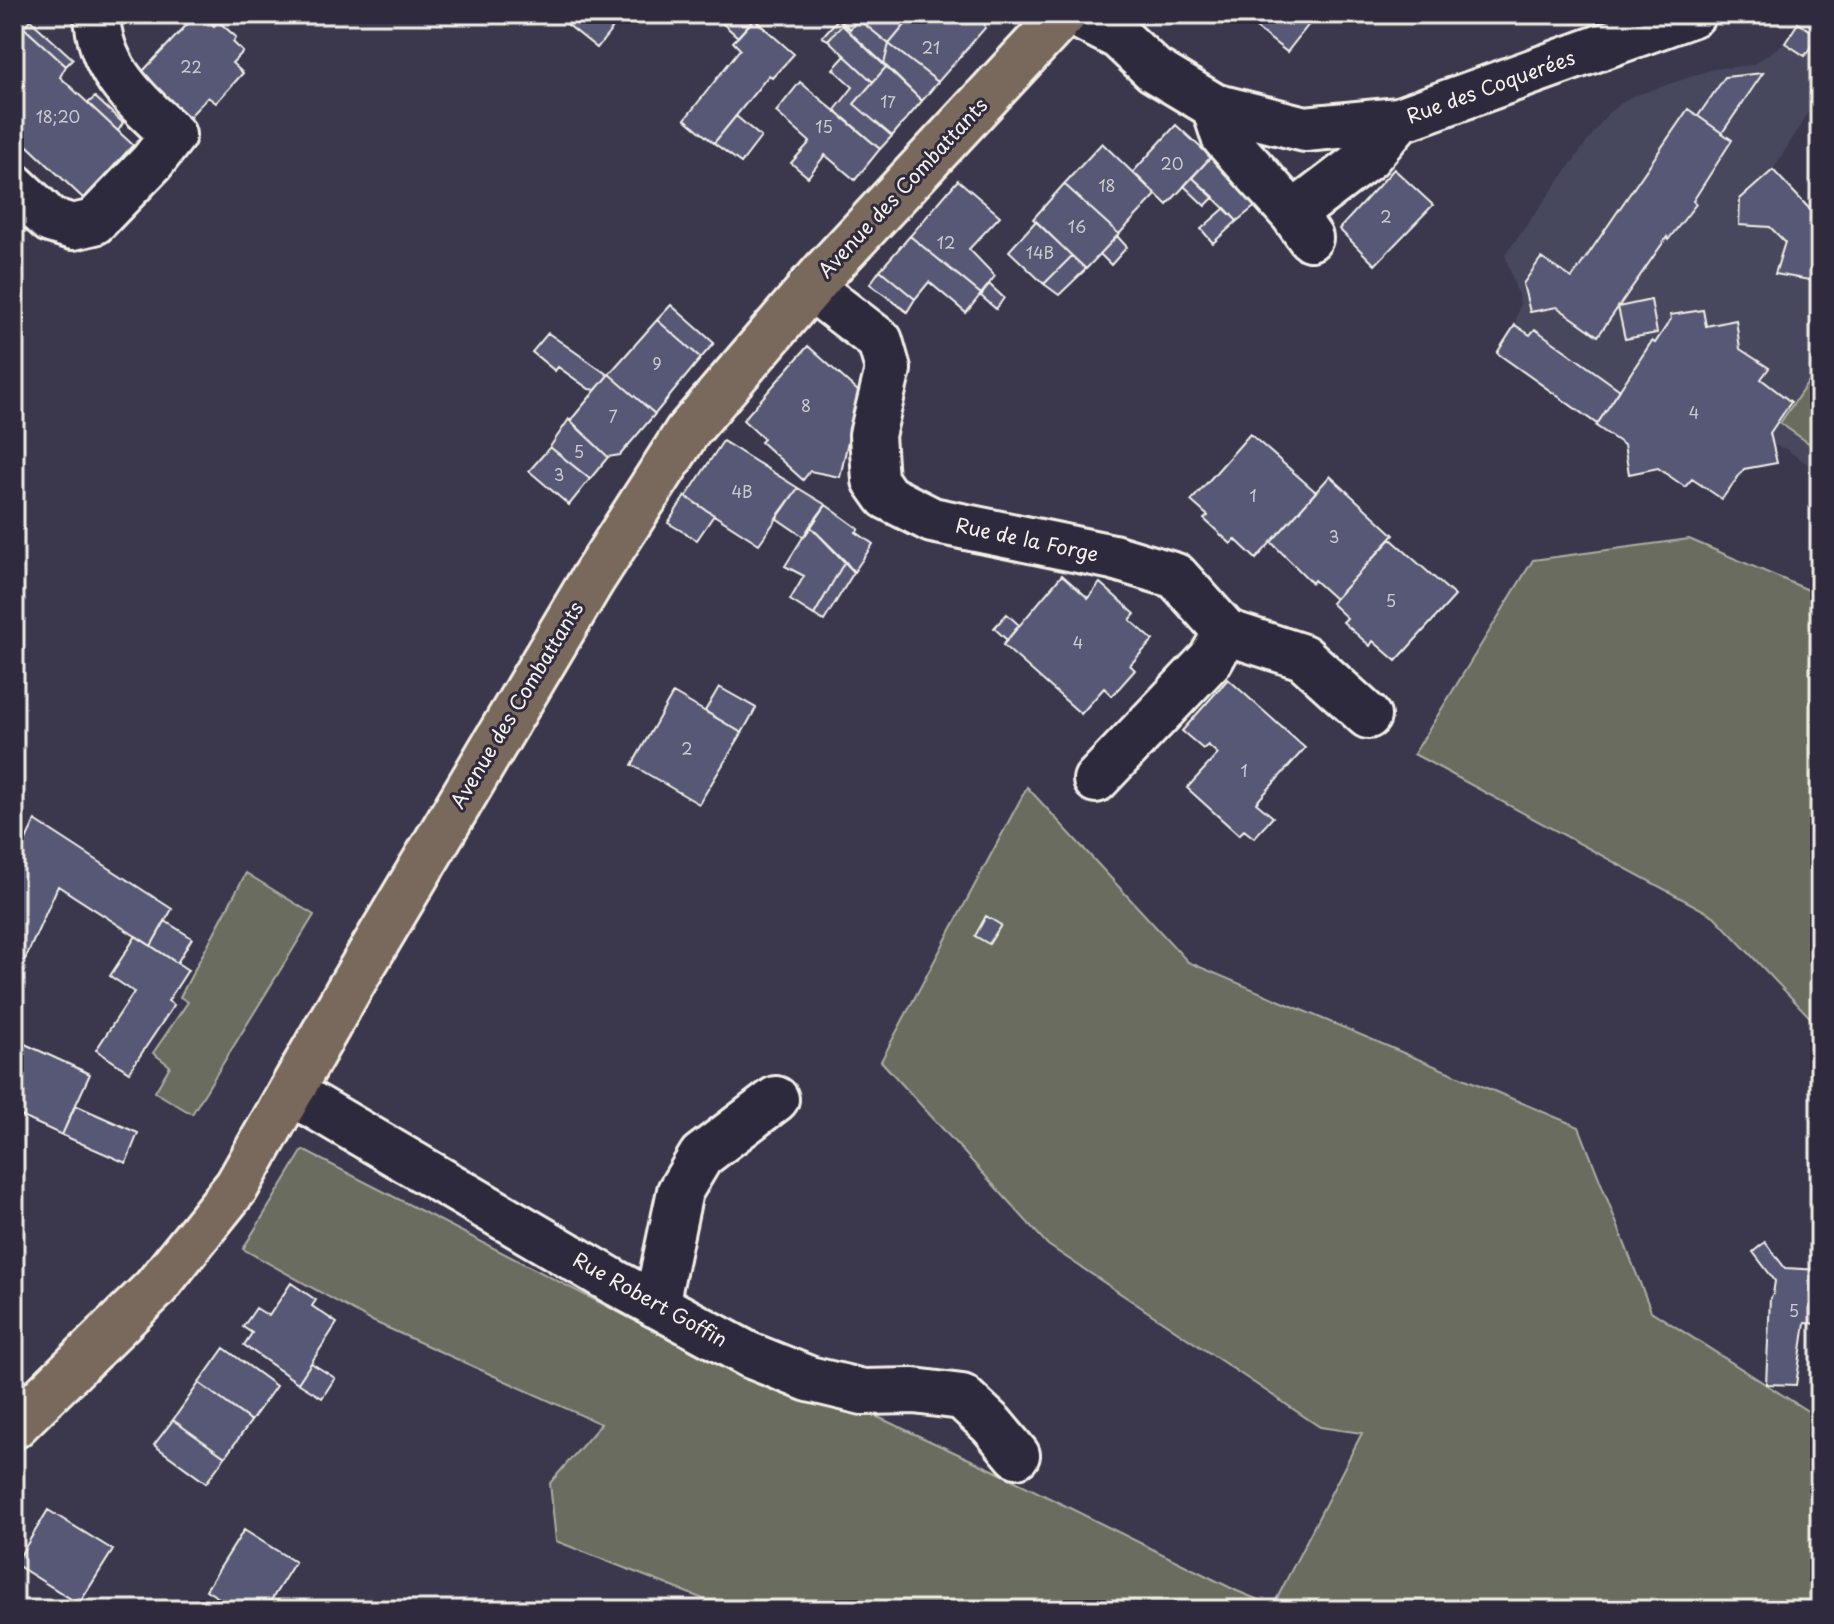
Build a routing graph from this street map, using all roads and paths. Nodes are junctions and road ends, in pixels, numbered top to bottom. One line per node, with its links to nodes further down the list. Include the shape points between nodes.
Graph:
1 (97, 14): 7 (street, via 121,85 173,135 94,222 73,227 50,220)
2 (1064, 14): 8 (main road, Avenue des Combattants)
3 (1074, 14): 5 (street, Rue des Coquerées, via 1119,37 1154,70)
4 (1693, 14): 6 (street, Rue des Coquerées)
5 (1214, 106): 6 (street, Rue des Coquerées, via 1305,129); 6 (street, via 1224,137 1302,226)
6 (1399, 120)
7 (14, 186)
8 (810, 287): 9 (street, Rue de la Forge, via 880,341 888,369 872,435 875,480 887,497 932,520 1113,557 1176,576); 12 (main road, Avenue des Combattants, via 678,446 584,594)
9 (1226, 632): 10 (street, via 1303,657); 11 (street, via 1211,659)
10 (1368, 716)
11 (1096, 780)
12 (292, 1093): 14 (street, Rue Robert Goffin); 15 (main road, Avenue des Combattants, via 237,1186 155,1288)
13 (776, 1099): 14 (street, via 701,1156 680,1191)
14 (656, 1305): 16 (street, Rue Robert Goffin, via 749,1355 809,1379 863,1392 962,1397)
15 (14, 1426)
16 (1017, 1455)

